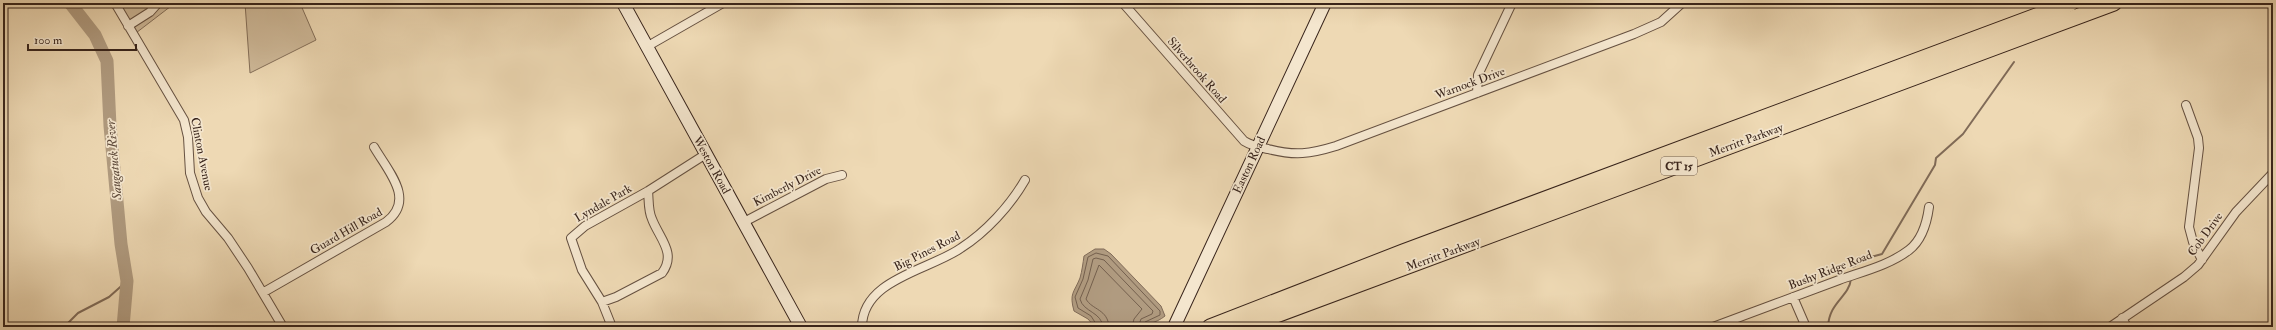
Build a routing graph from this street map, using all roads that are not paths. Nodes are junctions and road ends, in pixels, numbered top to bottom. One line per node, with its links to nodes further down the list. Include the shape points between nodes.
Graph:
1 (115, 3): 11 (street, Clinton Avenue)
2 (158, 3): 11 (street, via 150,12)
3 (623, 3): 12 (main road, Weston Road)
4 (723, 3): 12 (street)
5 (1124, 3): 16 (street, Silverbrook Road, via 1228,124 1244,141)
6 (1325, 3): 16 (main road, Easton Road)
7 (1512, 3): 13 (street, via 1478,75)
8 (1682, 3): 13 (street, Warnock Drive, via 1666,18 1647,29)
9 (2071, 3): 34 (highway, Merritt Parkway / CT 15, via 1410,249)
10 (2114, 3): 35 (highway, Merritt Parkway / CT 15)
11 (128, 26): 25 (street, Clinton Avenue, via 184,120 188,137 190,173 198,198)
12 (648, 46): 17 (main road, Weston Road)
13 (1477, 93): 16 (street, Warnock Drive, via 1315,152 1291,154)
14 (2186, 105): 24 (street, via 2199,148 2190,231)
15 (374, 147): 25 (street, Guard Hill Road, via 398,190 401,203 395,214 386,222)
16 (1257, 147): 33 (main road, Easton Road)
17 (706, 154): 21 (street, Lyndale Park); 23 (main road, Weston Road)
18 (2273, 173): 24 (street, Cob Drive, via 2236,212)
19 (842, 175): 23 (street, Kimberly Drive, via 826,179)
20 (1025, 180): 32 (street, Big Pines Road, via 1010,202 972,241 948,256 898,279 879,292 865,309)
21 (648, 191): 27 (street, Lyndale Park, via 651,218 668,253 666,268 655,277); 27 (street, Lyndale Park, via 585,226 571,238 575,256)
22 (1929, 207): 26 (street, Bushy Ridge Road, via 1920,235 1909,250 1872,268)
23 (744, 222): 31 (main road, Weston Road)
24 (2202, 260): 28 (street, Cob Drive, via 2184,277)
25 (264, 292): 29 (street, Clinton Avenue)
26 (1793, 297): 36 (street, Bushy Ridge Road); 37 (street)
27 (602, 302): 30 (street, Lyndale Park)
28 (2122, 318): 38 (street, Cob Drive); 39 (street)
29 (283, 327)
30 (612, 327)
31 (801, 327)
32 (862, 327)
33 (1174, 327)
34 (1210, 327)
35 (1244, 327)
36 (1713, 327)
37 (1806, 327)
38 (2110, 327)
39 (2127, 327)

